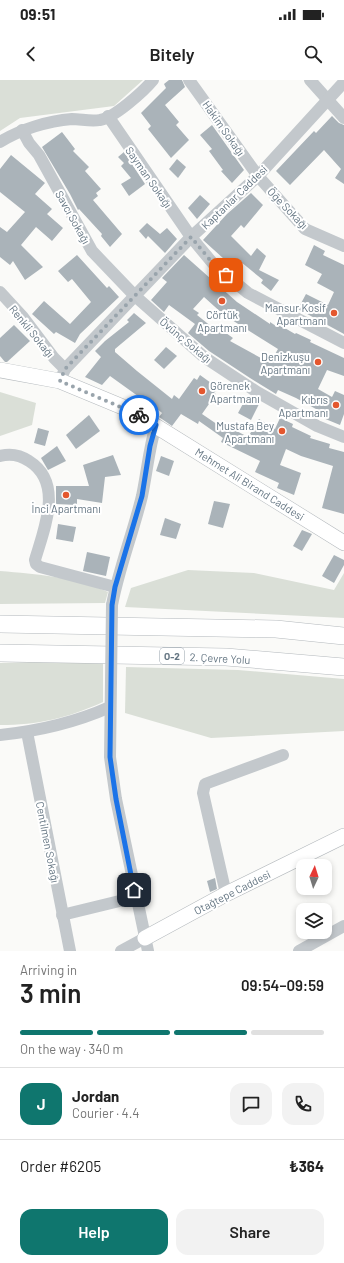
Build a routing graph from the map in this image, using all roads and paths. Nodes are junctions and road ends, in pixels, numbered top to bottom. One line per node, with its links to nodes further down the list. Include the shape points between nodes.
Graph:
1 (153, 80): 6 (street, via 125,105)
2 (190, 80): 10 (street, Hakim Sokağı)
3 (310, 80): 5 (street)
4 (344, 82): 5 (street, Kaptanlar Caddesi)
5 (328, 100): 7 (street); 10 (street, Kaptanlar Caddesi)
6 (108, 116): 8 (street, via 100,120 58,121); 11 (street, Sayman Sokağı)
7 (344, 118)
8 (22, 130): 9 (street); 14 (street, Savcı Sokağı, via 39,155 92,251)
9 (0, 142)
10 (258, 176): 11 (street, Kaptanlar Caddesi); 12 (street, Öḡe Sokağı, via 305,229)
11 (191, 237): 14 (street, Kaptanlar Caddesi); 15 (street, Sayman Sokağı, via 215,266 248,293)
12 (344, 246)
13 (0, 292): 17 (street, Renkli Sokağı, via 54,358)
14 (135, 296): 17 (street, Kaptanlar Caddesi); 19 (street, Övünç Sokağı, via 204,357 257,392 317,426)
15 (344, 343)
16 (0, 370): 17 (main road, Mehmet Ali Birand Caddesi)
17 (62, 375): 18 (main road, Mehmet Ali Birand Caddesi)
18 (156, 425): 21 (main road, Mehmet Ali Birand Caddesi); 22 (street, via 142,496)
19 (344, 438)
20 (0, 456): 22 (street, via 11,454 25,458 34,464 47,484 47,519 36,564)
21 (344, 543)
22 (115, 587): 27 (street, bridge, via 112,605)
23 (0, 624): 24 (highway, via 268,629)
24 (344, 636)
25 (0, 653): 26 (highway, 2. Çevre Yolu / O-2, via 226,657)
26 (344, 667)
27 (110, 707): 28 (street, via 82,719); 33 (street, via 110,757)
28 (27, 732): 29 (street); 34 (street, Centilmen Sokağı)
29 (0, 735)
30 (283, 755): 32 (street, via 205,784 203,793)
31 (344, 836): 32 (main road, Otağtepe Caddesi)
32 (226, 894): 36 (main road, Otağtepe Caddesi)
33 (136, 897): 34 (street); 36 (street)
34 (62, 915): 37 (street, Centilmen Sokağı)
35 (344, 926): 39 (street)
36 (147, 944): 38 (street, Otağtepe Caddesi)
37 (70, 951)
38 (121, 951)
39 (299, 951)

